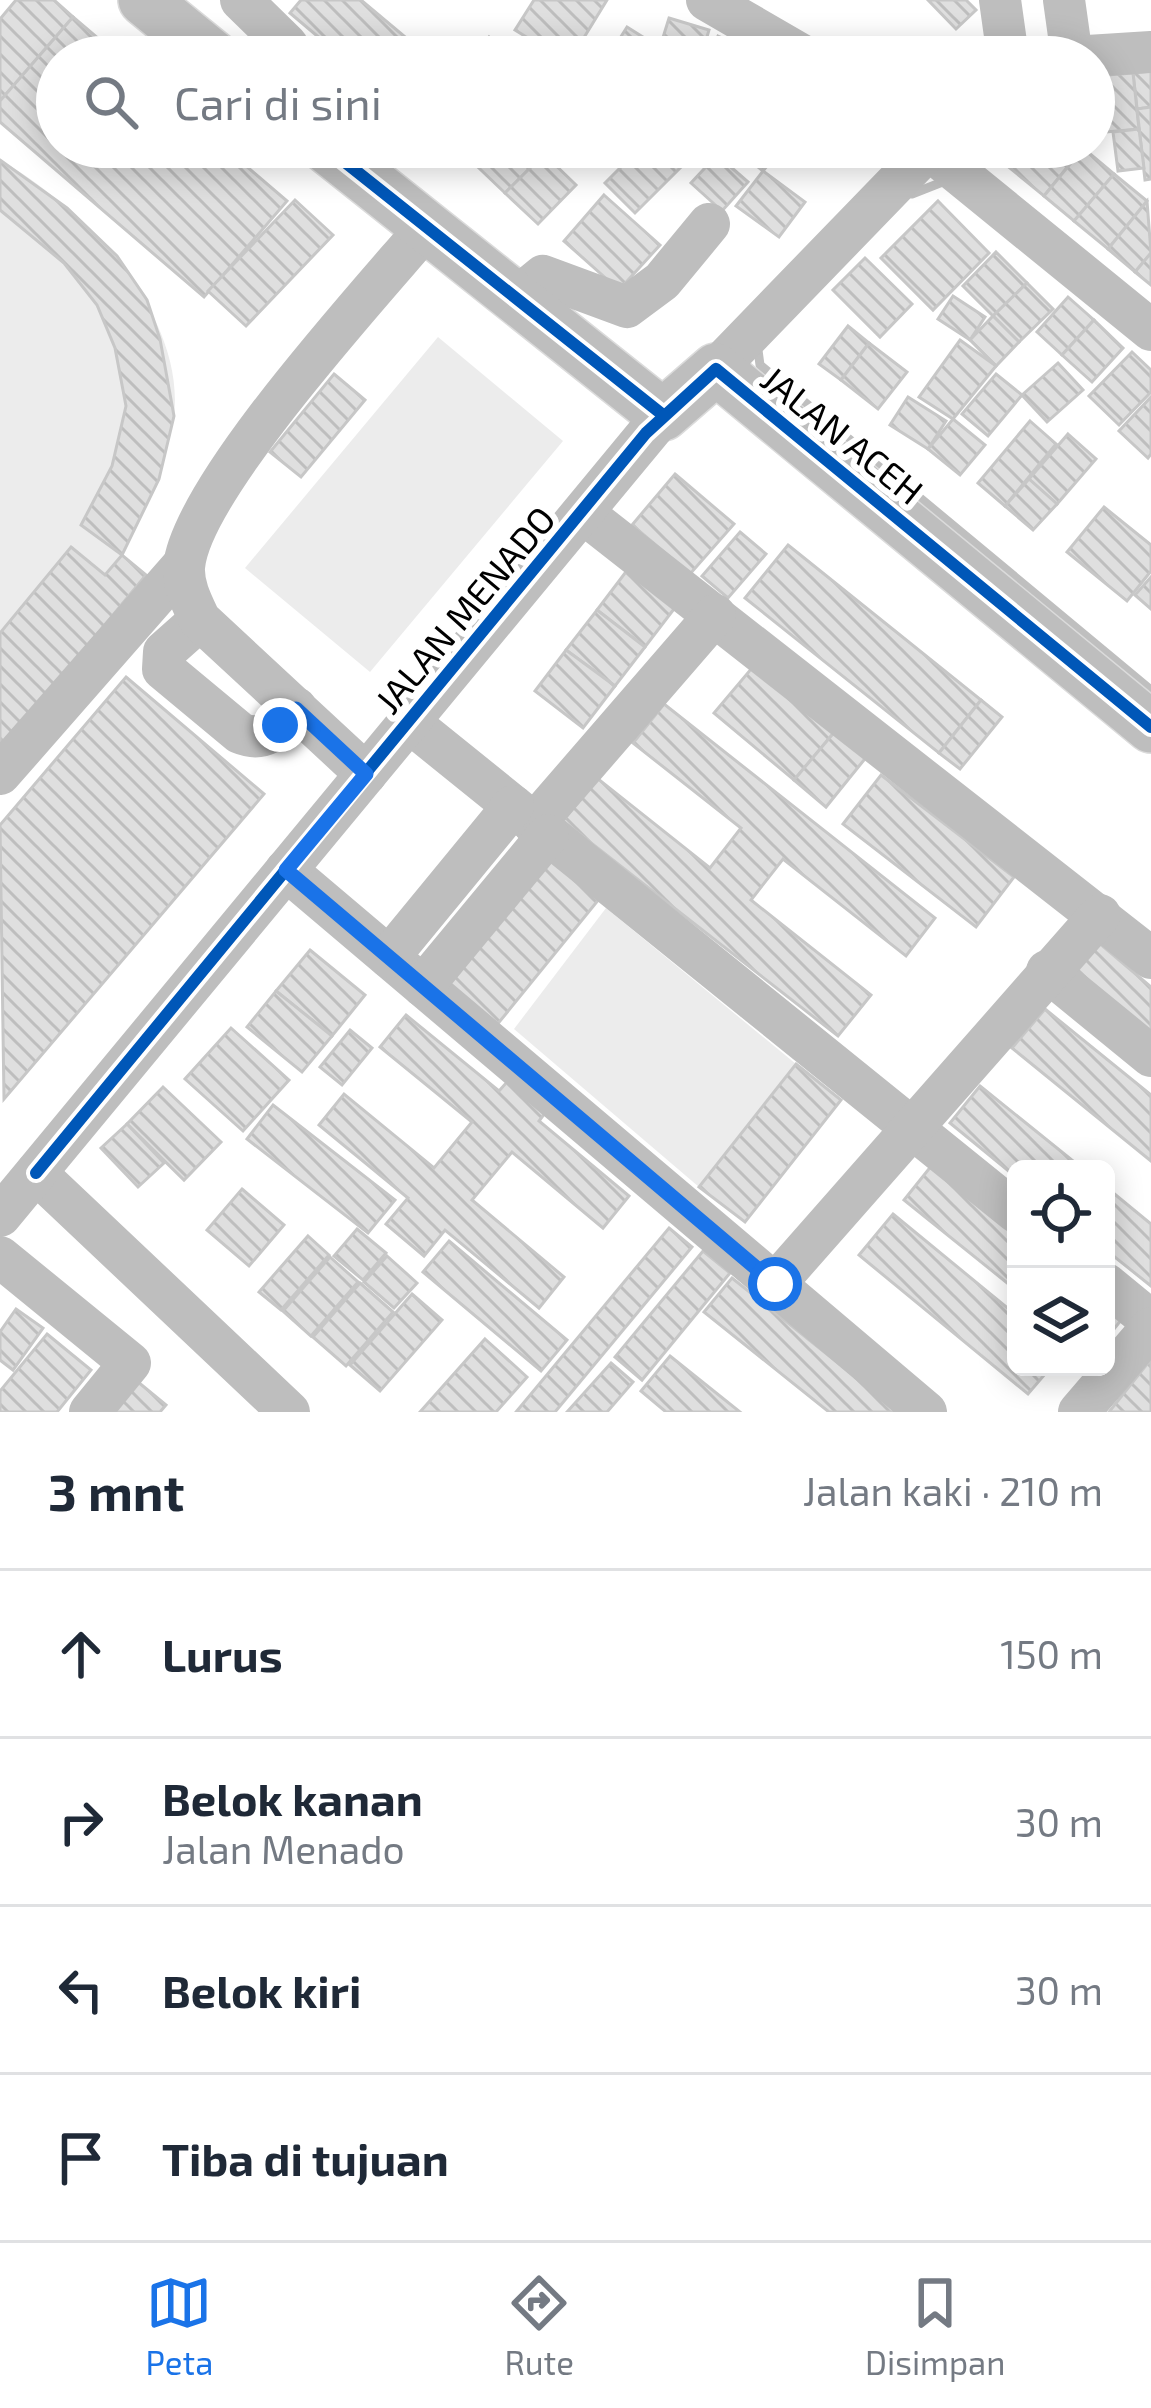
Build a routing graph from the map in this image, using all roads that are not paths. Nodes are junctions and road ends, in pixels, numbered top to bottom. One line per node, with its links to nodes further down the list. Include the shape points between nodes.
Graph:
1 (144, 0): 6 (main road)
2 (241, 0): 7 (street)
3 (706, 0): 8 (street)
4 (1000, 0): 9 (street)
5 (1064, 0): 10 (street)
6 (188, 36)
7 (278, 36)
8 (769, 36)
9 (1005, 36)
10 (1069, 36)
11 (1151, 52): 12 (street)
12 (1115, 54)
13 (352, 168): 17 (main road)
14 (915, 168): 20 (street, via 871,234)
15 (953, 168): 19 (street)
16 (710, 224): 18 (street, via 641,301 610,304 543,276)
17 (426, 228): 18 (main road); 23 (street, via 208,499)
18 (515, 299): 21 (main road)
19 (1151, 330)
20 (716, 369): 21 (main road, JALAN ACEH); 28 (main road, JALAN ACEH)
21 (663, 415): 22 (street, JALAN MENADO)
22 (583, 513): 24 (street); 27 (street, JALAN MENADO)
23 (184, 565): 25 (street); 29 (street)
24 (715, 616): 31 (street); 33 (street)
25 (200, 620): 26 (street); 26 (street, via 164,652 163,669 254,739)
26 (296, 709): 30 (street)
27 (409, 722): 30 (street, JALAN MENADO); 31 (street)
28 (1151, 727)
29 (0, 774)
30 (366, 774): 32 (street, JALAN MENADO)
31 (532, 822): 34 (street); 37 (street); 39 (street)
32 (286, 870): 34 (street); 40 (street, JALAN MENADO)
33 (1100, 915): 35 (street); 36 (street)
34 (389, 957): 37 (street)
35 (1151, 958)
36 (1047, 971): 38 (street); 39 (street)
37 (423, 986): 44 (street)
38 (1151, 1056)
39 (911, 1128): 41 (street); 44 (street)
40 (18, 1169): 42 (street, JALAN MENADO); 48 (street)
41 (1007, 1205)
42 (0, 1216)
43 (0, 1257): 47 (street, via 130,1363)
44 (775, 1284): 49 (street)
45 (1115, 1292): 46 (street)
46 (1151, 1324): 50 (street)
47 (90, 1412)
48 (289, 1412)
49 (926, 1412)
50 (1079, 1412)

